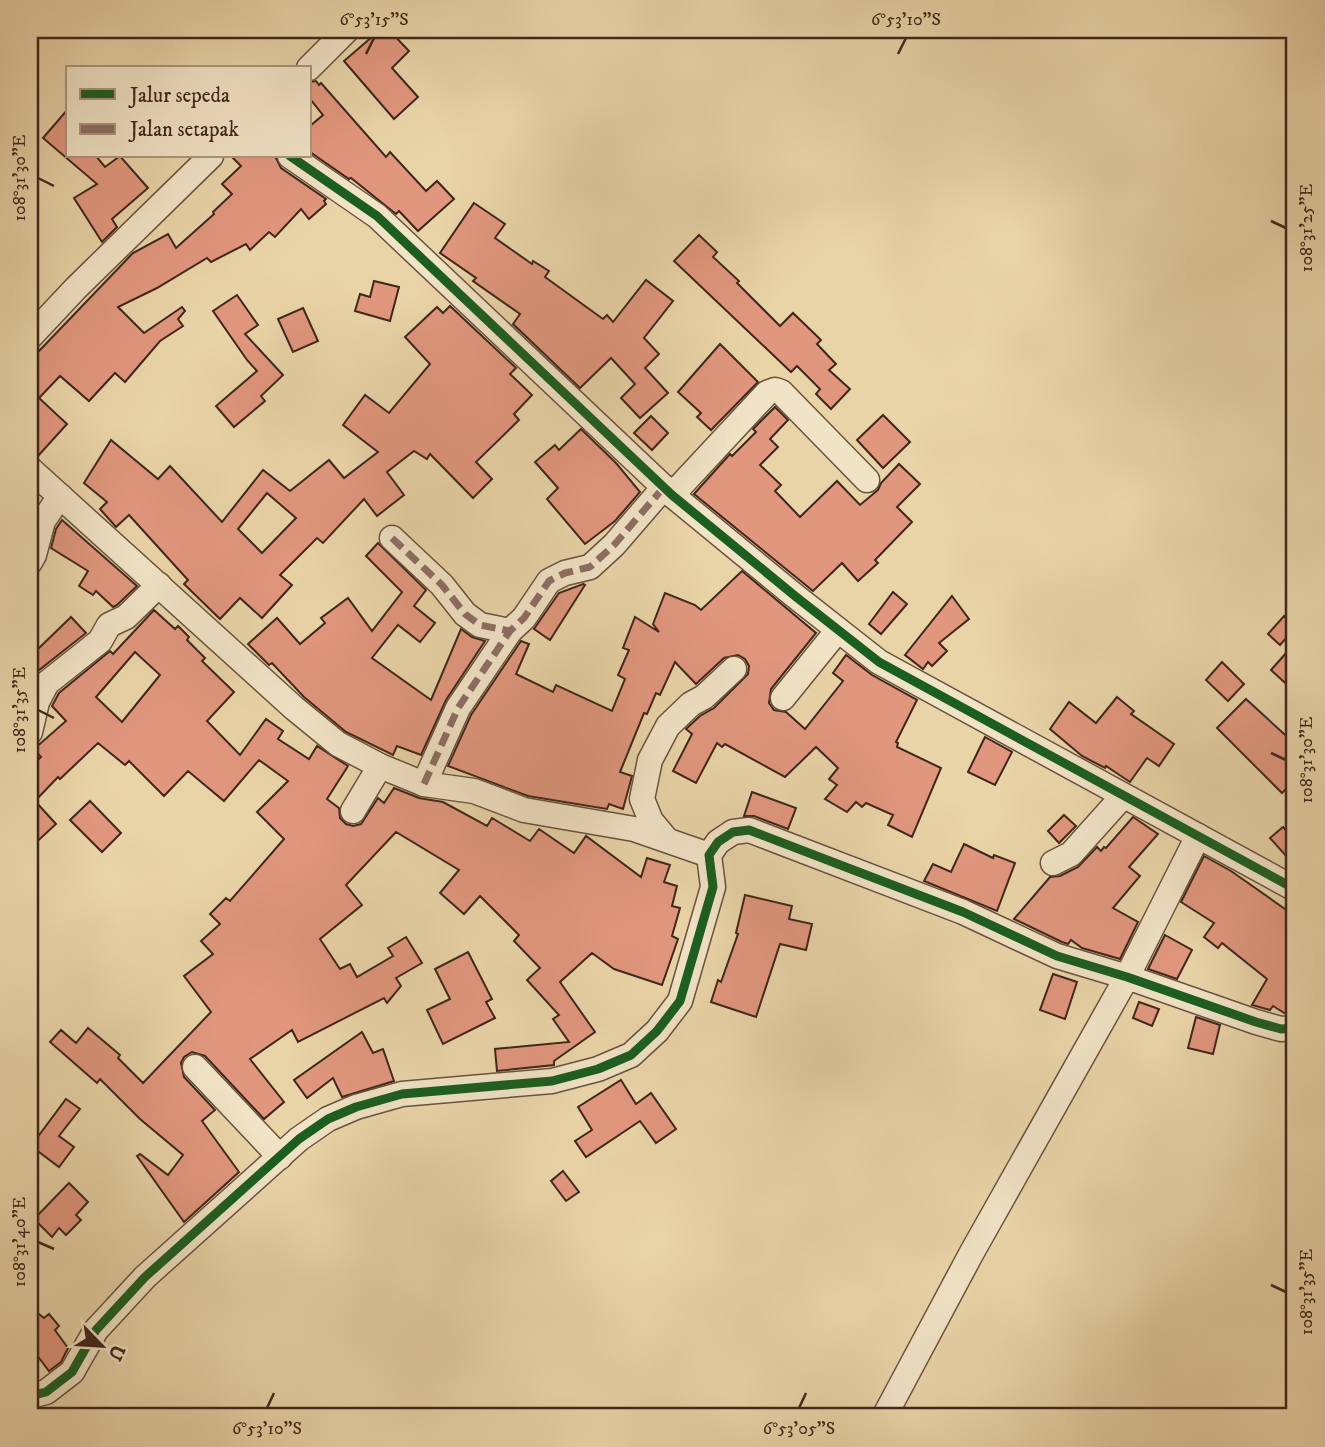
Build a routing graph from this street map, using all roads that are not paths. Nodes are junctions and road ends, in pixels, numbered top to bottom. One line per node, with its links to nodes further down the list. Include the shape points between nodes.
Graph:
1 (347, 30): 2 (street)
2 (311, 66)
3 (209, 158): 5 (street)
4 (293, 158): 8 (street, via 377,215)
5 (30, 337)
6 (30, 470): 9 (street)
7 (867, 480): 8 (street, via 775,390)
8 (668, 491): 13 (street); 14 (street, via 590,567 549,581)
9 (60, 496): 11 (street, via 43,522); 12 (street)
10 (392, 538): 14 (street, via 442,585 465,614 481,625)
11 (30, 562)
12 (159, 585): 17 (street, via 126,617 109,625 100,642 47,683); 18 (street, via 338,744)
13 (838, 630): 16 (street); 20 (street, via 879,662)
14 (510, 631): 19 (street, via 458,708)
15 (734, 669): 23 (street, via 668,726 650,760 642,799 651,821)
16 (783, 698)
17 (30, 732)
18 (380, 766): 19 (street); 21 (street)
19 (424, 784): 23 (street, via 474,791 524,810 634,829)
20 (1123, 796): 22 (street); 25 (street, via 1072,854)
21 (353, 811)
22 (1199, 836): 26 (street); 27 (street)
23 (675, 843): 24 (street)
24 (709, 855): 27 (street, via 733,832 749,830 963,912 1058,956); 30 (street, via 713,887 680,1001 631,1055 552,1081 402,1094 356,1107 328,1119)
25 (1053, 863)
26 (1295, 889)
27 (1127, 977): 28 (street, via 1256,1022); 32 (street)
28 (1295, 1028)
29 (195, 1066): 30 (street)
30 (279, 1157): 31 (street, via 145,1278 96,1330 72,1372 46,1392)
31 (30, 1396)
32 (884, 1417)

